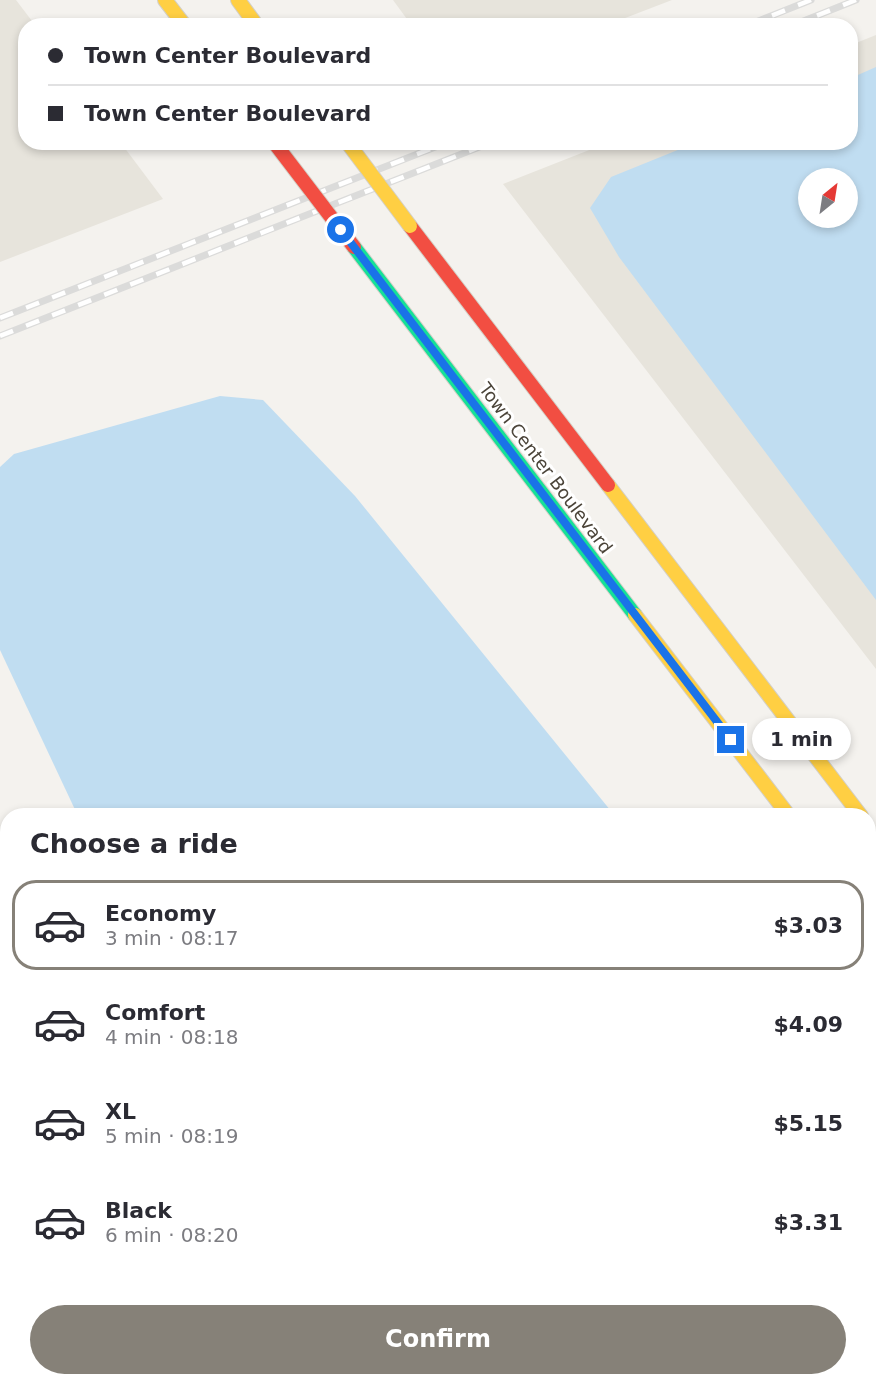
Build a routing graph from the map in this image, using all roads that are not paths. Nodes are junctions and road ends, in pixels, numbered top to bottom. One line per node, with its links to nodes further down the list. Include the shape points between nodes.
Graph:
1 (165, 0): 3 (main road)
2 (238, 0): 4 (main road)
3 (179, 18)
4 (251, 18)
5 (280, 150): 7 (main road, Town Center Boulevard, bridge)
6 (352, 150): 8 (main road, bridge)
7 (783, 808)
8 (855, 808)

